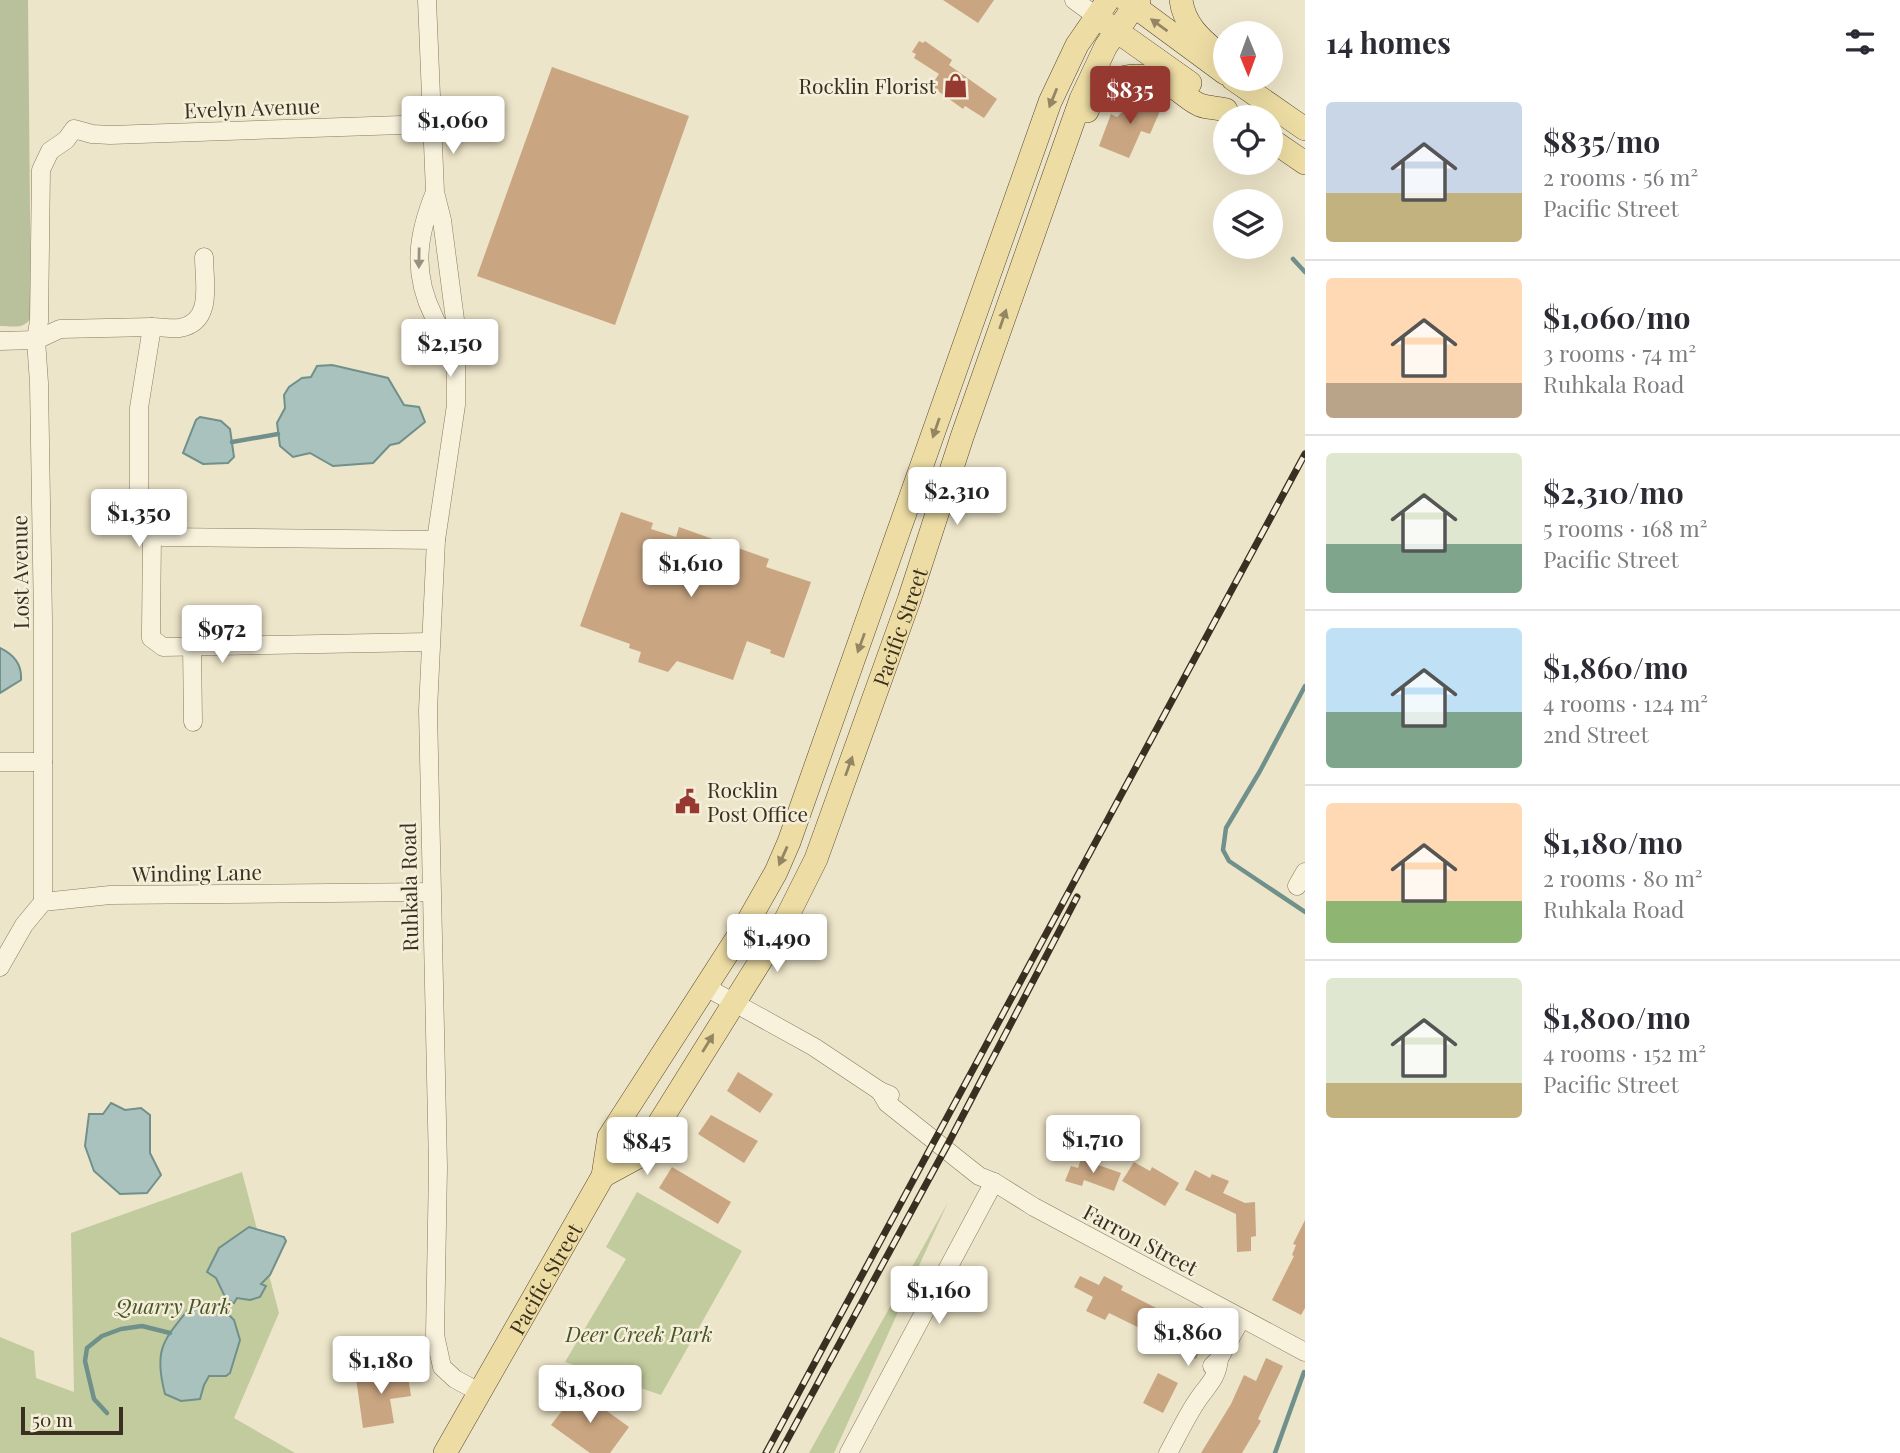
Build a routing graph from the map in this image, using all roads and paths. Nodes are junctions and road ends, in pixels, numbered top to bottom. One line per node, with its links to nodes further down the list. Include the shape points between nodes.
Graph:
1 (427, 0): 12 (street, Ruhkala Road)
2 (1074, 0): 5 (street)
3 (1181, 0): 7 (main road, via 1191,27)
4 (1133, 2): 6 (main road, Pacific Street); 8 (main road, one-way to 4)
5 (1102, 8): 6 (main road); 21 (main road, Pacific Street, one-way to 21, via 1065,67 1050,102)
6 (1116, 31): 10 (main road); 17 (main road, Pacific Street, via 1080,99)
7 (1213, 49)
8 (1213, 64)
9 (1251, 91): 14 (main road)
10 (1221, 105)
11 (1213, 108): 17 (main road, via 1157,80 1140,76 1115,80 1097,92 1066,168)
12 (431, 124): 13 (street, Evelyn Avenue, via 110,135); 18 (street, Ruhkala Road)
13 (74, 129): 22 (street, Lost Avenue, via 50,151 41,170)
14 (1305, 130)
15 (1283, 148): 16 (main road)
16 (1305, 163)
17 (1050, 184): 25 (main road, Pacific Street, one-way to 17)
18 (435, 192): 24 (street, Ruhkala Road, via 456,328); 24 (street, Ruhkala Road, one-way to 24, via 422,228 419,273 428,305)
19 (204, 257): 20 (street, via 205,306 200,316 180,328)
20 (152, 327): 22 (street, via 60,329); 26 (street, via 139,408 139,519)
21 (969, 330): 25 (main road, via 976,354 956,415); 36 (main road, Pacific Street, one-way to 36, via 789,842 750,918)
22 (36, 340): 23 (street); 32 (street, Lost Avenue)
23 (0, 341)
24 (456, 360): 27 (street, Ruhkala Road, via 456,405)
25 (962, 437): 37 (main road, Pacific Street, one-way to 25, via 817,857)
26 (152, 534): 27 (street); 29 (street, via 151,638 163,647)
27 (436, 540): 28 (street, Ruhkala Road)
28 (429, 642): 29 (street); 33 (street, Ruhkala Road)
29 (192, 646): 30 (street)
30 (193, 722)
31 (0, 762): 32 (street)
32 (43, 762): 34 (street, Lost Avenue)
33 (431, 892): 34 (street, Winding Lane, via 110,895); 42 (street, Ruhkala Road, via 438,1167 435,1335 442,1367)
34 (43, 902): 35 (street)
35 (0, 967)
36 (704, 986): 37 (street, Farron Street); 38 (main road, Pacific Street, via 609,1137)
37 (734, 1003): 38 (main road, Pacific Street, one-way to 37, via 638,1157); 39 (street, Farron Street, via 893,1096)
38 (603, 1176): 42 (main road, Pacific Street)
39 (994, 1182): 40 (street, Farron Street); 44 (street)
40 (1241, 1319): 41 (street, Farron Street); 45 (street, via 1210,1367 1199,1398)
41 (1305, 1352)
42 (479, 1392): 43 (main road, Pacific Street)
43 (445, 1453)
44 (849, 1453)
45 (1168, 1453)

